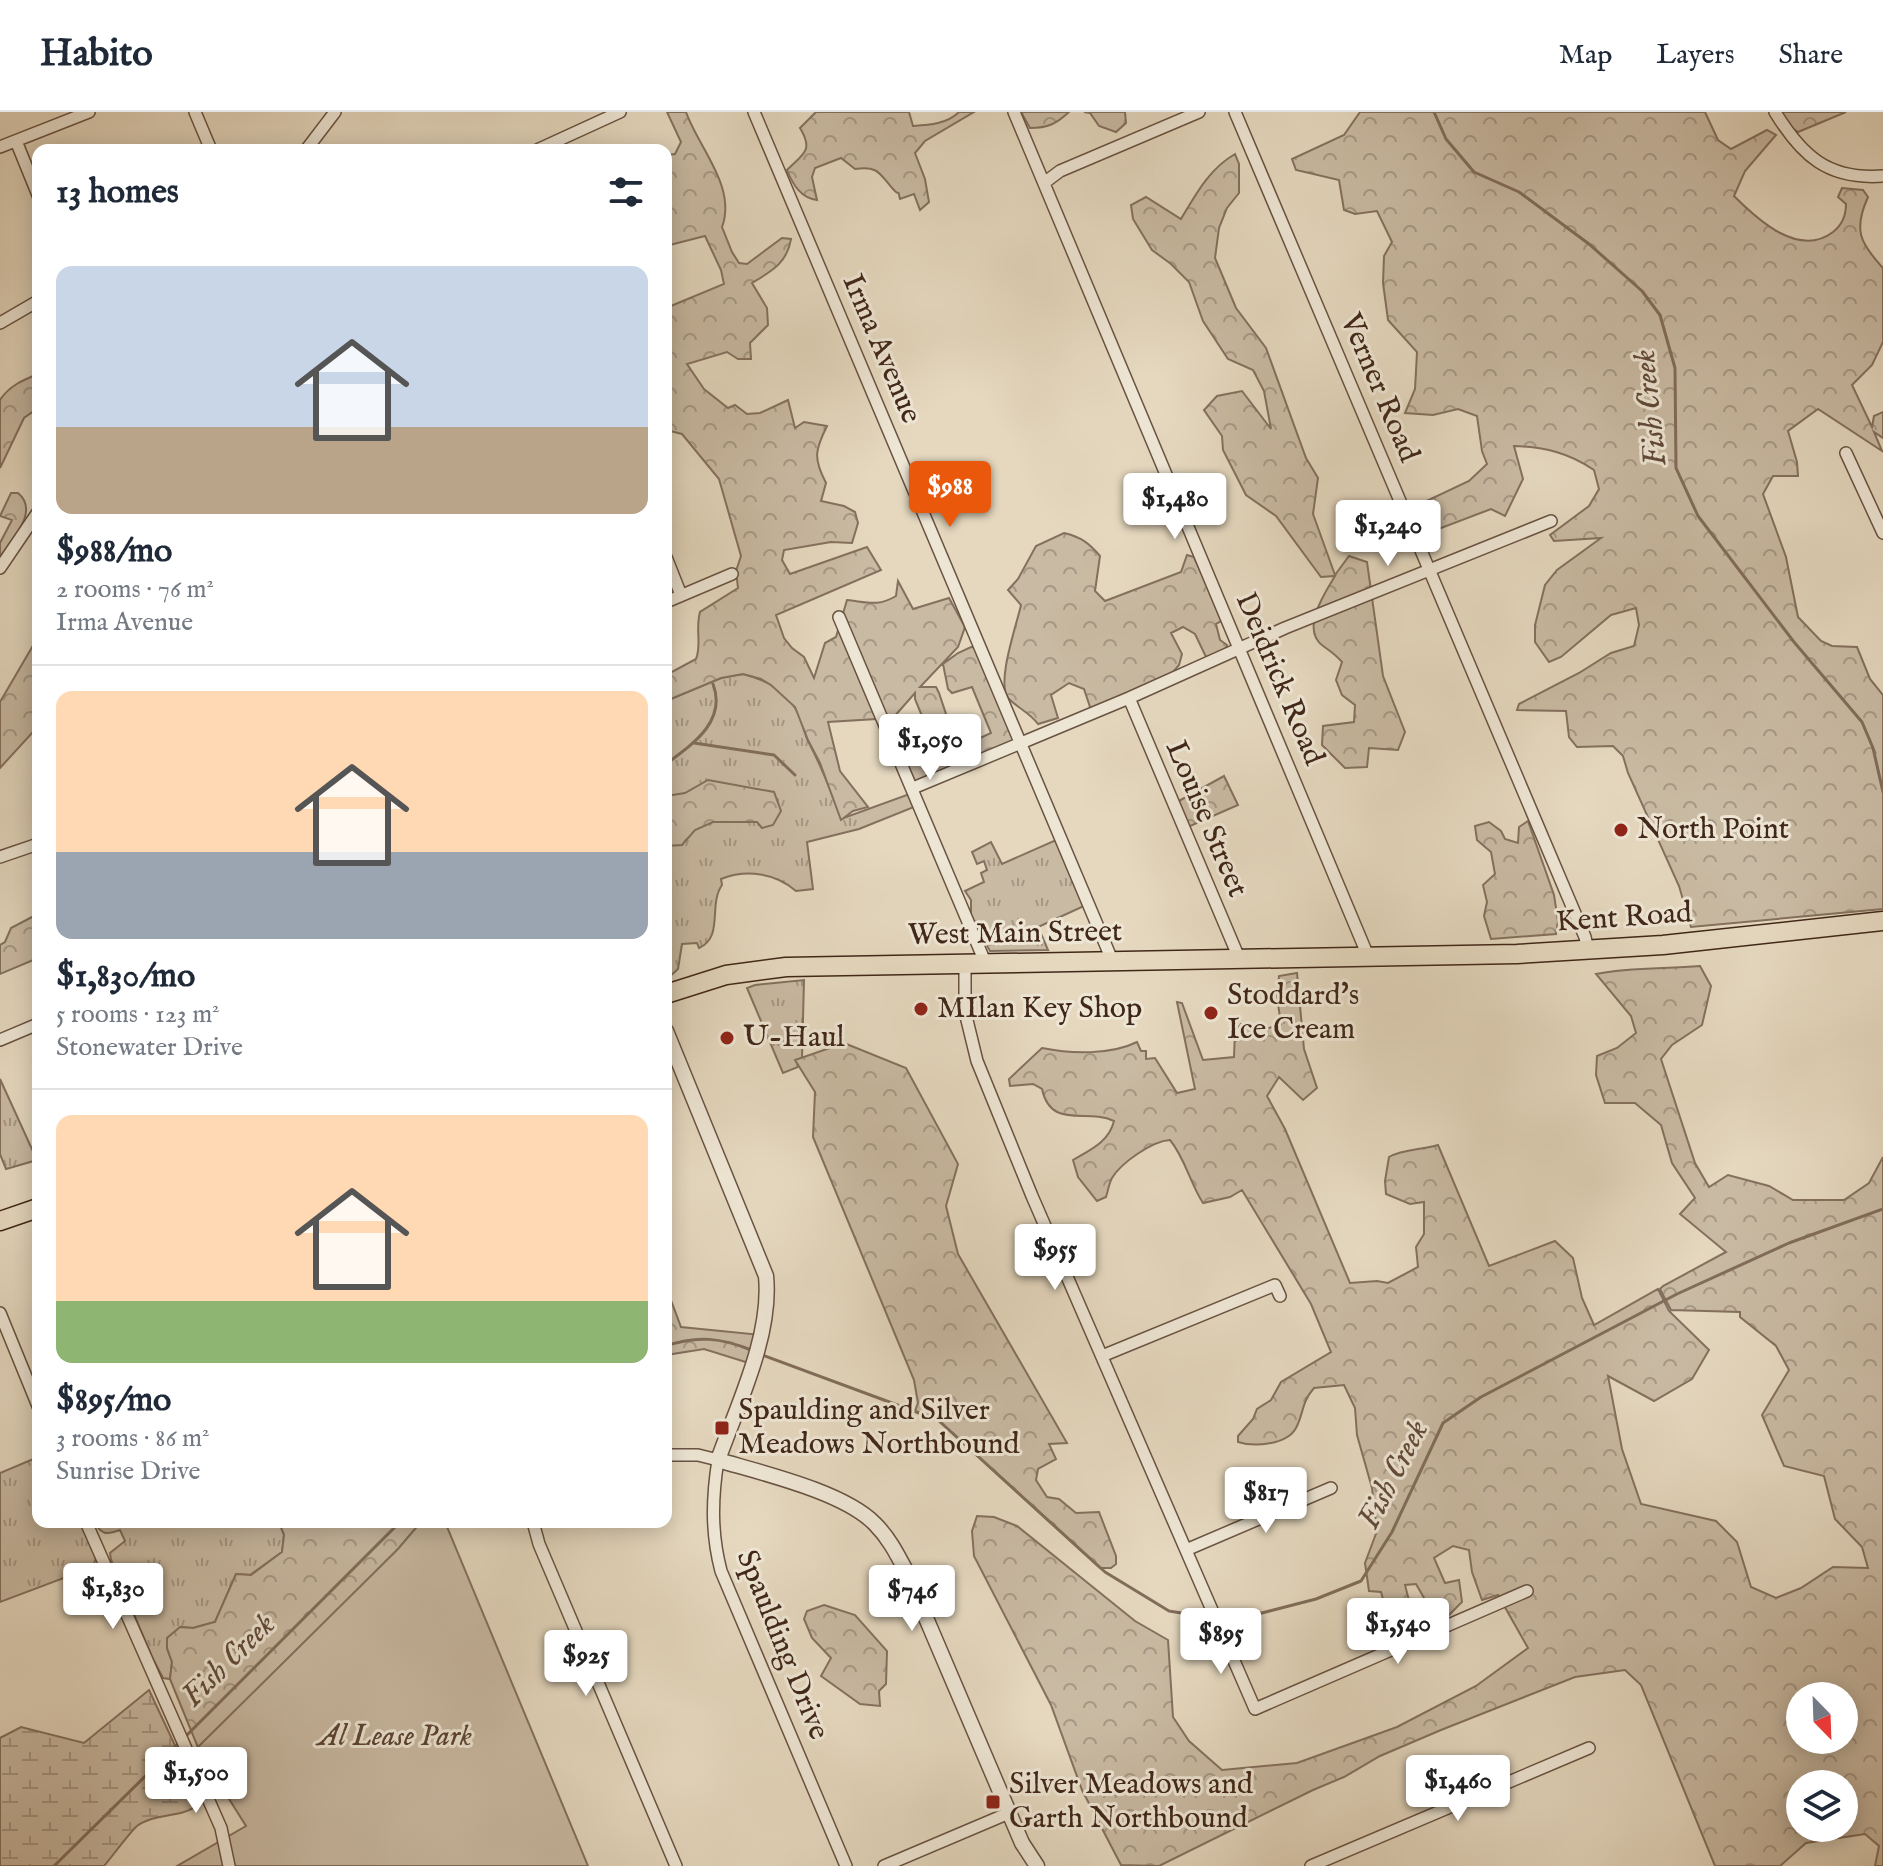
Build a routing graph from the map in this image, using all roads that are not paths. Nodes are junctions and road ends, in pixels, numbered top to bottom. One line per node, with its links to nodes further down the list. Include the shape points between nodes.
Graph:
1 (89, 112): 10 (street)
2 (195, 112): 11 (street)
3 (335, 112): 12 (street)
4 (620, 112): 13 (street)
5 (754, 112): 33 (street, Irma Avenue)
6 (1014, 112): 17 (street, Deidrick Road)
7 (1199, 112): 17 (street, via 1060,171)
8 (1235, 112): 25 (street, Verner Road)
9 (1775, 112): 15 (street, via 1799,149 1821,164)
10 (16, 141): 14 (street); 16 (street)
11 (208, 144)
12 (311, 144)
13 (550, 144)
14 (0, 147)
15 (1883, 176)
16 (32, 180)
17 (1044, 183): 31 (street, Deidrick Road)
18 (32, 304): 19 (street)
19 (0, 323)
20 (1846, 453): 23 (street)
21 (32, 521): 24 (street)
22 (1551, 521): 25 (street)
23 (1883, 533)
24 (0, 568)
25 (1429, 570): 31 (street); 38 (street, Verner Road)
26 (672, 572): 28 (street)
27 (732, 574): 28 (street)
28 (681, 595): 29 (street)
29 (672, 599)
30 (839, 617): 34 (street)
31 (1239, 649): 32 (street); 39 (street, Deidrick Road)
32 (1129, 698): 33 (street); 40 (street, Louise Street)
33 (1021, 743): 34 (street); 41 (street, Irma Avenue)
34 (913, 788): 42 (street)
35 (32, 846): 36 (street)
36 (0, 857)
37 (1883, 921): 38 (main road, Kent Road)
38 (1588, 950): 39 (main road, Kent Road)
39 (1368, 956): 40 (main road, West Main Street)
40 (1239, 958): 41 (main road, West Main Street)
41 (1112, 960): 42 (main road, West Main Street)
42 (985, 962): 43 (main road, West Main Street)
43 (965, 963): 44 (main road, West Main Street, via 765,968); 52 (street, via 965,1012 977,1061)
44 (672, 992)
45 (32, 1027): 46 (street)
46 (0, 1040)
47 (672, 1046): 55 (street, Spaulding Drive, via 761,1261 767,1288 762,1335)
48 (32, 1210): 49 (main road)
49 (0, 1221)
50 (1280, 1296): 52 (street, via 1275,1285)
51 (0, 1313): 53 (street)
52 (1102, 1356): 59 (street)
53 (32, 1391)
54 (672, 1455): 55 (street)
55 (718, 1460): 62 (street, via 849,1505 881,1531 906,1571); 65 (street, Spaulding Drive, via 713,1504 721,1571)
56 (1331, 1488): 59 (street)
57 (89, 1528): 63 (street, via 221,1828)
58 (535, 1528): 64 (street)
59 (1186, 1550): 60 (street, via 1255,1709)
60 (1527, 1591)
61 (1589, 1748): 68 (street)
62 (1009, 1813): 66 (street); 67 (street)
63 (229, 1866)
64 (676, 1866)
65 (846, 1866)
66 (884, 1866)
67 (1037, 1866)
68 (1311, 1866)

